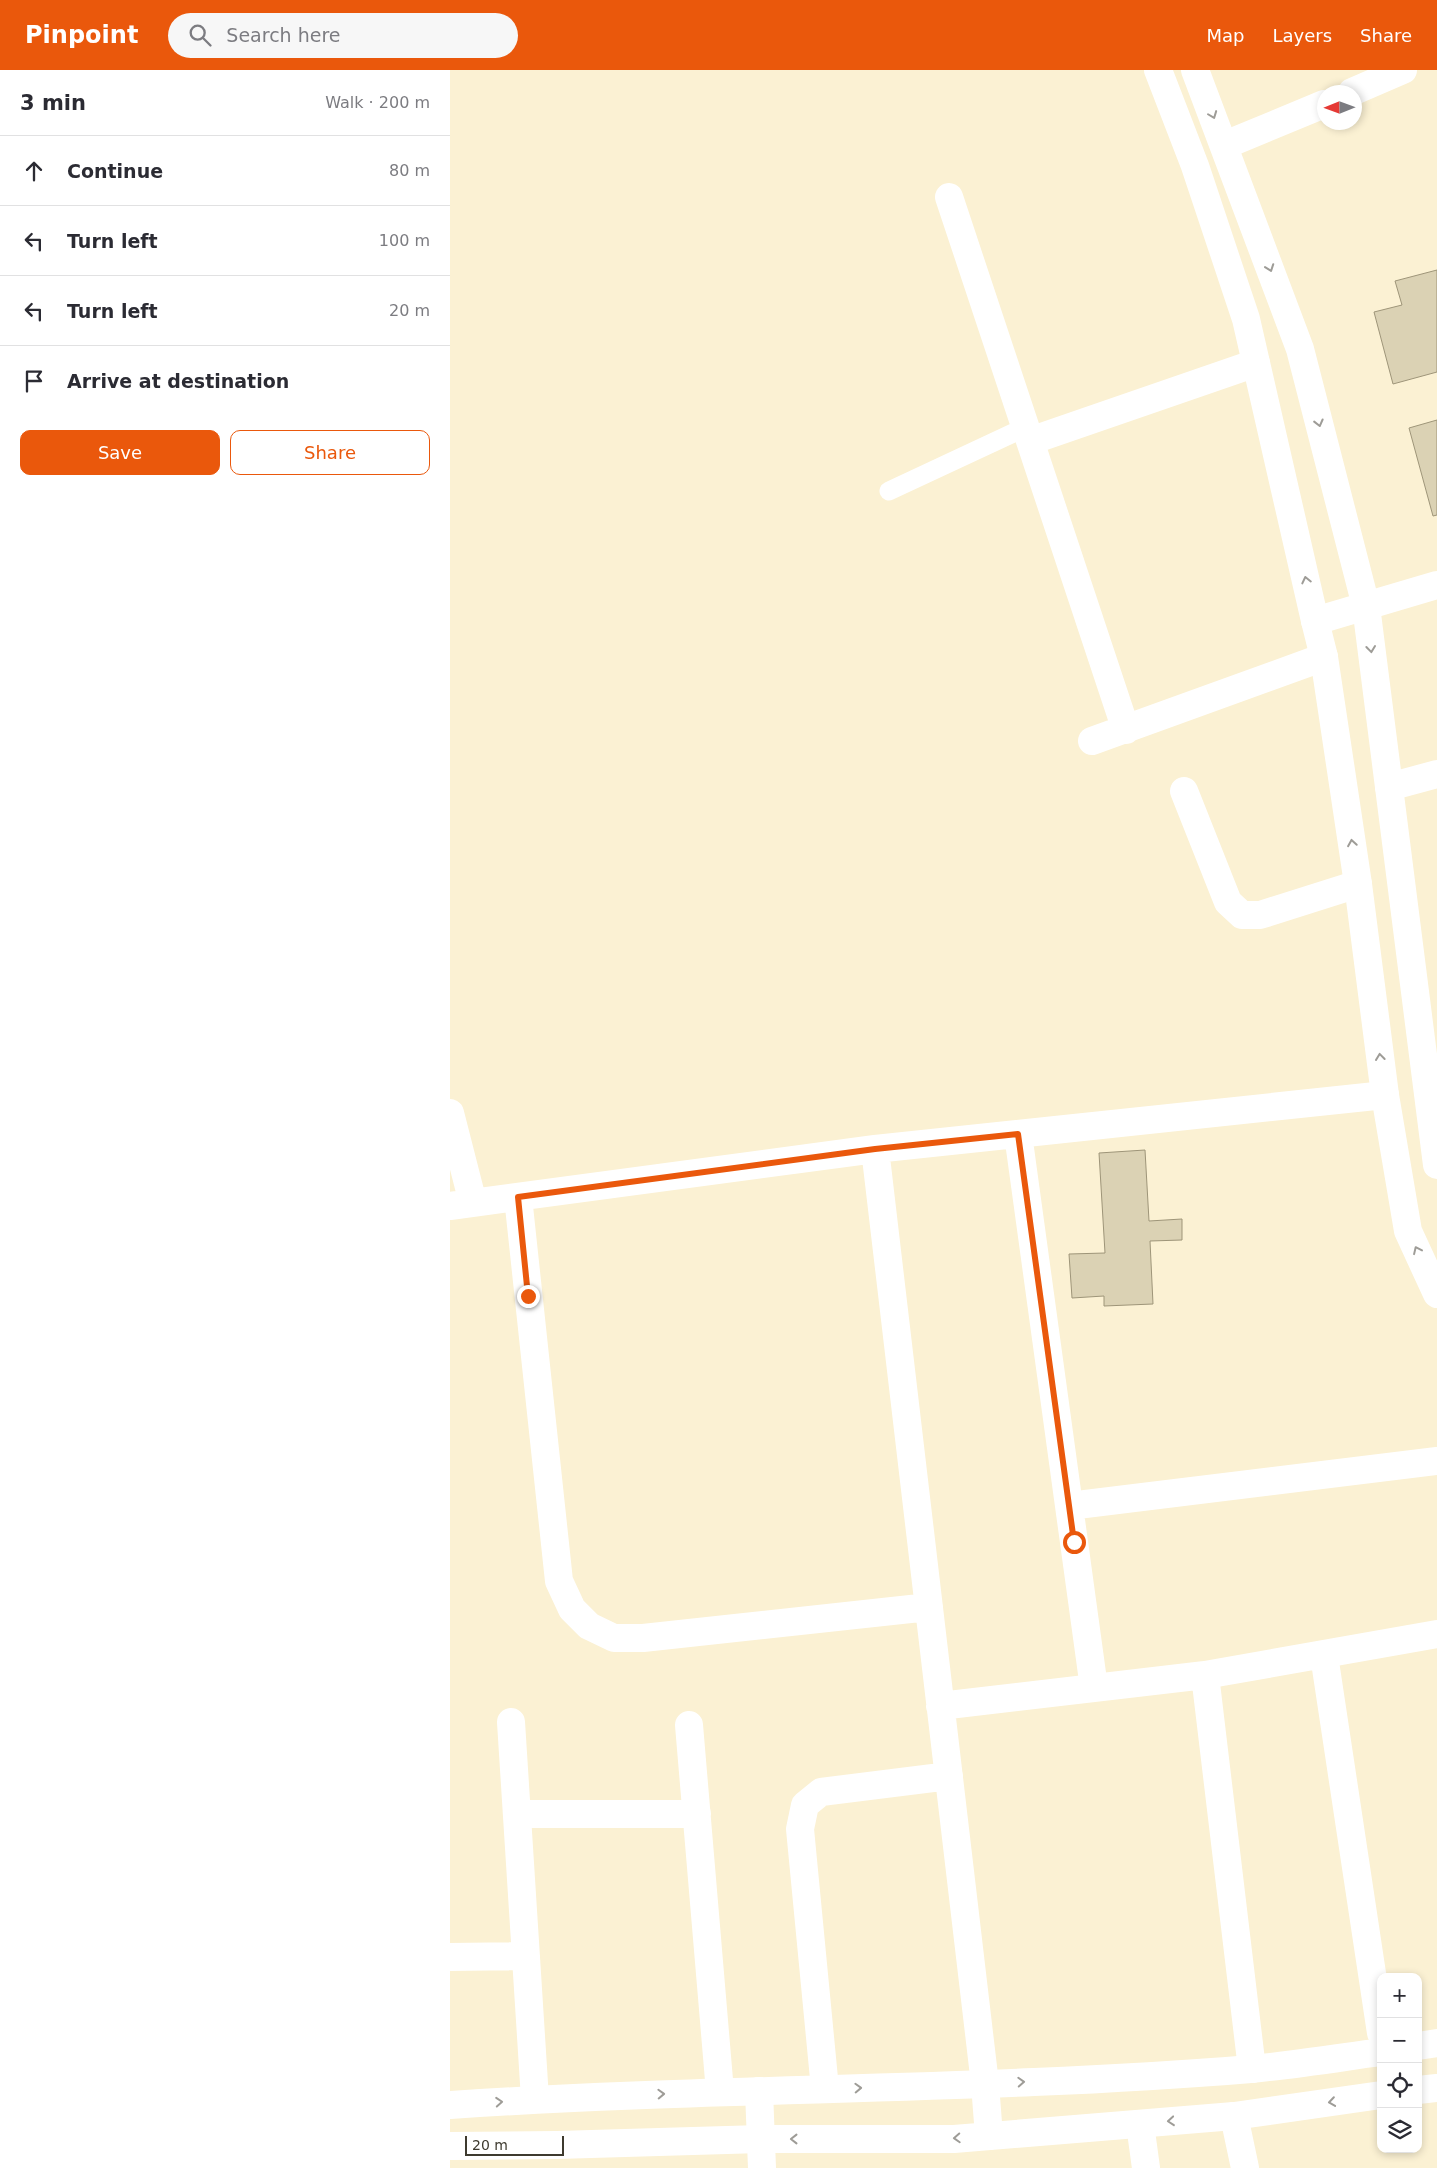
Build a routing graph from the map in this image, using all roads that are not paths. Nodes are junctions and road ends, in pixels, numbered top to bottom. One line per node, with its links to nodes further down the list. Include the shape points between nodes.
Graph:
1 (1158, 70): 8 (street, via 1201,184 1246,319)
2 (1196, 70): 6 (street, one-way to 6)
3 (1403, 70): 4 (street)
4 (1362, 88)
5 (1317, 107): 6 (street)
6 (1224, 145): 12 (street, one-way to 12, via 1300,349)
7 (949, 197): 9 (street)
8 (1256, 363): 9 (street); 13 (street, one-way to 8)
9 (1028, 434): 10 (lane); 15 (street)
10 (889, 491)
11 (1437, 585): 12 (street)
12 (1366, 606): 13 (street); 18 (street, one-way to 18)
13 (1315, 620): 14 (street)
14 (1324, 658): 15 (street); 20 (street, one-way to 14)
15 (1126, 730): 16 (street)
16 (1092, 741)
17 (1437, 774): 18 (street)
18 (1389, 786): 25 (street)
19 (1184, 791): 20 (street, via 1228,902 1242,915 1260,915)
20 (1358, 884): 21 (street, one-way to 20)
21 (1385, 1095): 23 (street); 28 (street, one-way to 21, via 1408,1231)
22 (450, 1112): 27 (street)
23 (1018, 1134): 24 (street); 30 (street)
24 (875, 1149): 26 (street); 31 (street)
25 (1437, 1165)
26 (518, 1197): 27 (street); 31 (street, via 559,1581 572,1609 589,1626 614,1638 643,1638)
27 (461, 1205)
28 (1437, 1294)
29 (1437, 1461): 30 (street)
30 (1069, 1506): 35 (street)
31 (929, 1608): 36 (street)
32 (1437, 1634): 33 (street)
33 (1324, 1655): 34 (street); 44 (street)
34 (1205, 1675): 35 (street); 48 (street)
35 (1094, 1688): 36 (street)
36 (940, 1706): 39 (street)
37 (511, 1722): 40 (street)
38 (690, 1725): 41 (street)
39 (949, 1776): 49 (street); 51 (street, via 821,1792 805,1805 800,1829)
40 (517, 1814): 41 (street); 42 (street)
41 (697, 1814): 54 (street)
42 (526, 1956): 43 (street); 56 (street)
43 (450, 1958)
44 (1379, 2018)
45 (1437, 2043): 46 (street)
46 (1422, 2045)
47 (1377, 2052): 48 (street)
48 (1252, 2068): 49 (street, one-way to 48)
49 (985, 2084): 51 (street, one-way to 49); 60 (street)
50 (1437, 2088): 52 (street)
51 (825, 2089): 53 (street)
52 (1422, 2090)
53 (759, 2091): 54 (street); 61 (street)
54 (720, 2092): 56 (street, one-way to 54)
55 (1377, 2096): 58 (street, one-way to 58)
56 (535, 2099): 57 (street, one-way to 56)
57 (450, 2105)
58 (1234, 2116): 59 (street, one-way to 59); 65 (street)
59 (1140, 2124): 60 (street); 64 (street)
60 (989, 2136): 61 (street, one-way to 61, via 954,2139)
61 (761, 2139): 62 (street); 63 (street)
62 (450, 2146)
63 (762, 2168)
64 (1146, 2168)
65 (1245, 2168)

